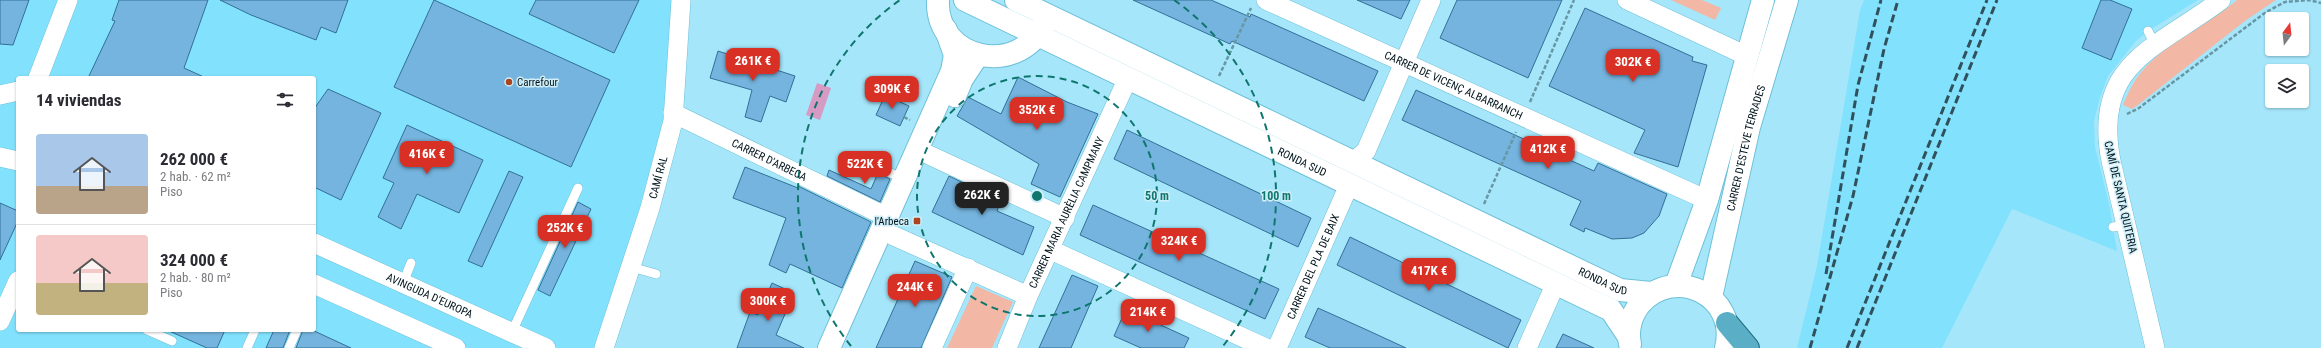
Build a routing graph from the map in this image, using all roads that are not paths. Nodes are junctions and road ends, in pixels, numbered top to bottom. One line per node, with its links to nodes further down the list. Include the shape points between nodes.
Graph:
1 (68, 0): 18 (street)
2 (681, 0): 22 (street, CAMÍ RAL)
3 (938, 0): 13 (main road, via 940,18)
4 (965, 0): 14 (main road, RONDA SUD)
5 (1016, 0): 12 (main road, RONDA SUD)
6 (1431, 0): 17 (street)
7 (1627, 0): 16 (street)
8 (1763, 0): 16 (main road, CARRER D'ESTEVE TERRADES)
9 (1787, 0): 45 (main road, CARRER D'ESTEVE TERRADES, via 1749,127)
10 (2221, 0): 68 (street, CAMÍ DE SANTA QUITERIA, via 2151,37 2124,74 2108,117 2108,144 2120,226)
11 (1259, 2): 17 (street, CARRER DE VICENÇ ALBARRANCH)
12 (1048, 8): 14 (main road); 26 (main road, RONDA SUD, via 1211,93)
13 (946, 30): 15 (main road, via 964,48); 31 (main road, via 955,55 952,71 895,175)
14 (1037, 36): 15 (main road, via 1024,48 1009,54); 19 (main road, RONDA SUD)
15 (978, 55): 23 (main road, via 962,79)
16 (1747, 56): 29 (main road, CARRER D'ESTEVE TERRADES)
17 (1403, 62): 26 (street, via 1366,151); 29 (street, CARRER DE VICENÇ ALBARRANCH)
18 (39, 76)
19 (1128, 78): 27 (main road, RONDA SUD); 30 (street, CARRER MARIA AURÈLIA CAMPMANY)
20 (16, 91): 21 (street)
21 (0, 95)
22 (673, 112): 31 (street, CARRER D'ARBECA); 35 (street, CAMÍ RAL, via 650,208)
23 (929, 155): 30 (street); 31 (main road)
24 (0, 157): 25 (street)
25 (16, 161)
26 (1353, 162): 43 (main road, RONDA SUD, via 1620,290)
27 (1349, 185): 39 (main road, RONDA SUD); 64 (street, CARRER DEL PLA DE BAIX)
28 (578, 188): 51 (lane)
29 (1707, 200): 40 (main road, CARRER D'ESTEVE TERRADES)
30 (1065, 218): 33 (street, CARRER MARIA AURÈLIA CAMPMANY)
31 (890, 227): 36 (street, CARRER D'ARBECA); 59 (main road); 60 (main road)
32 (316, 244): 38 (street, AVINGUDA D'EUROPA)
33 (1051, 250): 44 (street, CARRER MARIA AURÈLIA CAMPMANY); 63 (street)
34 (411, 263): 38 (lane)
35 (631, 267): 37 (lane); 58 (street, CAMÍ RAL)
36 (968, 268): 44 (street, CARRER D'ARBECA); 61 (street)
37 (656, 274)
38 (402, 283): 51 (street, AVINGUDA D'EUROPA)
39 (1556, 284): 53 (main road, RONDA SUD, via 1611,310); 65 (street)
40 (1676, 285): 43 (main road); 45 (main road, via 1692,287)
41 (16, 286): 46 (street)
42 (316, 288): 54 (street)
43 (1651, 293): 53 (main road, via 1636,309 1631,321)
44 (1028, 296): 62 (street, CARRER MARIA AURÈLIA CAMPMANY)
45 (1710, 297): 47 (main road, via 1721,310)
46 (0, 322)
47 (1727, 323): 66 (main road); 67 (highway)
48 (152, 332): 52 (lane)
49 (254, 332): 55 (lane)
50 (296, 332): 56 (lane)
51 (512, 334): 57 (street, AVINGUDA D'EUROPA)
52 (172, 341)
53 (1630, 343)
54 (446, 346)
55 (247, 348)
56 (289, 348)
57 (546, 348)
58 (604, 348)
59 (829, 348)
60 (844, 348)
61 (932, 348)
62 (1008, 348)
63 (1266, 348)
64 (1277, 348)
65 (1526, 348)
66 (1726, 348)
67 (1748, 348)
68 (2155, 348)

